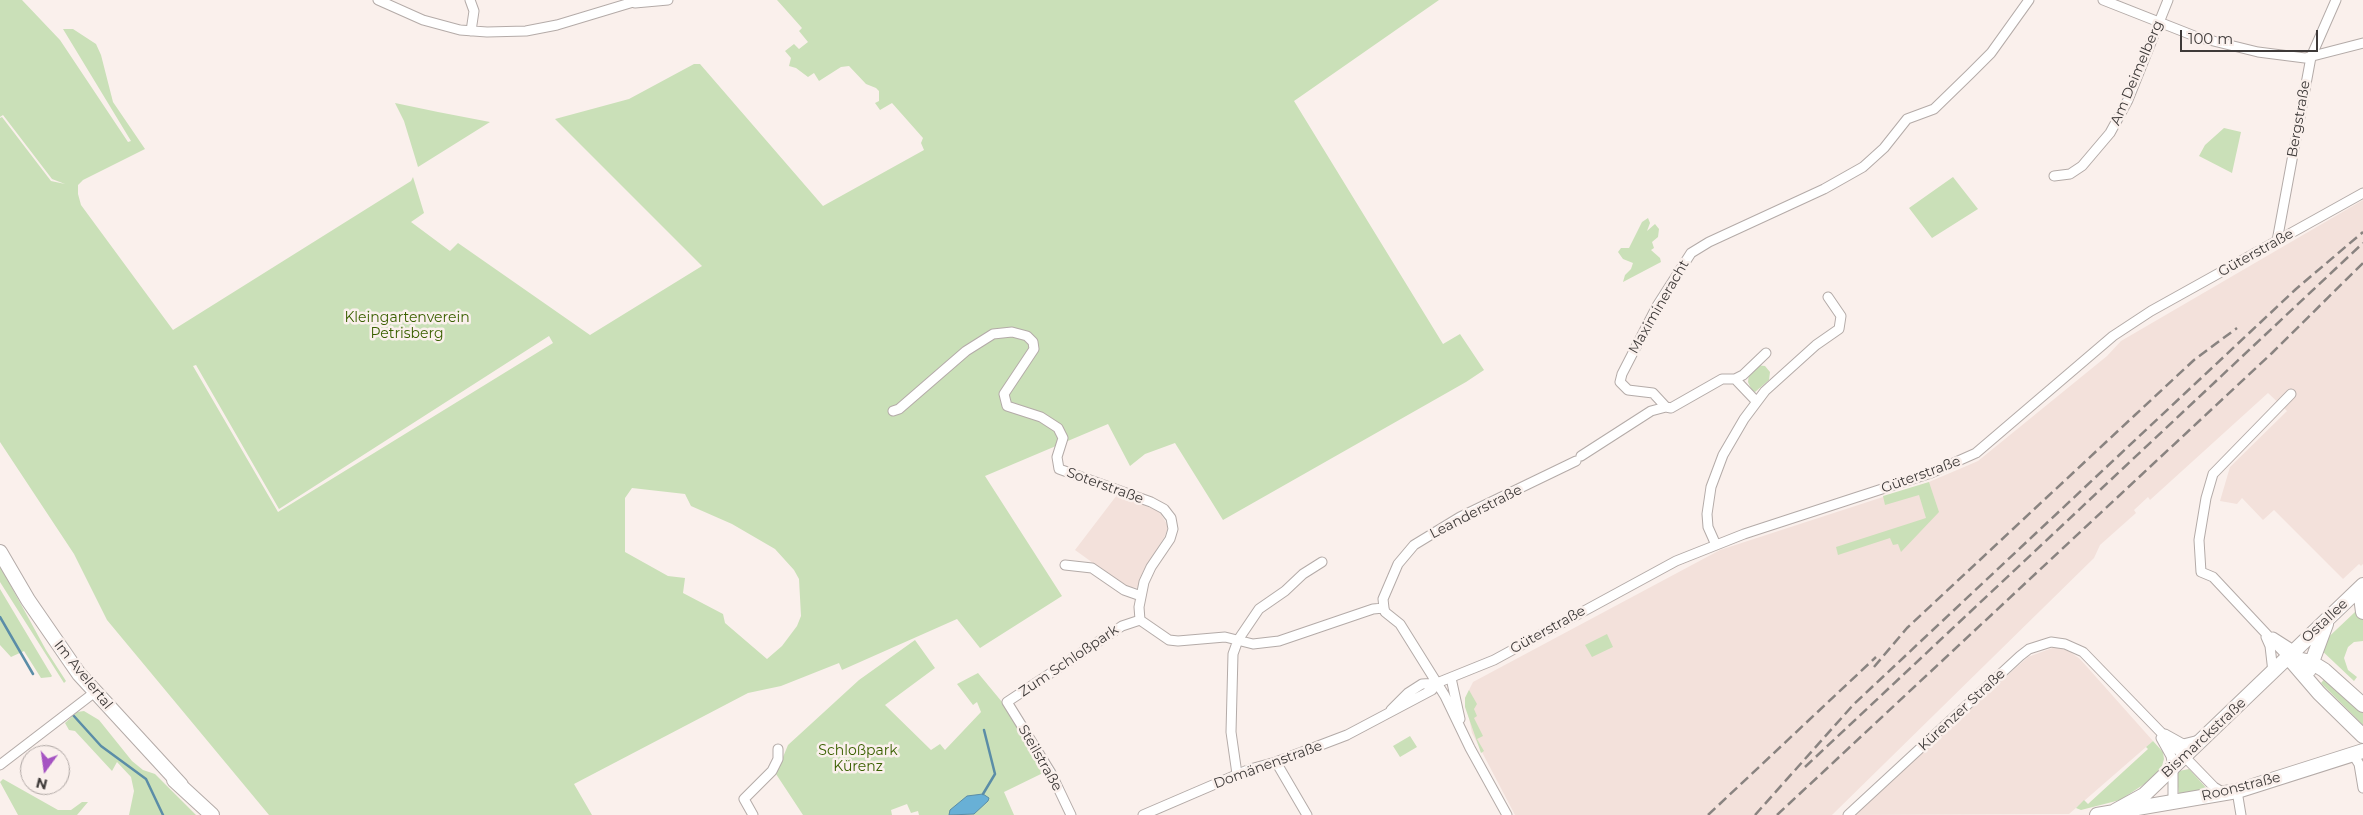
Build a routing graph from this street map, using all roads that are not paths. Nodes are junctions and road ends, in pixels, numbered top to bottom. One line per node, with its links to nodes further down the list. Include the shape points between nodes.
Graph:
1 (378, 0): 10 (street, via 423,20)
2 (470, 0): 10 (street, via 474,11)
3 (668, 0): 8 (street)
4 (2029, 0): 21 (street, Maximineracht, via 1991,53 1934,109 1907,119 1899,132 1867,164 1824,189 1691,253 1656,306 1620,382 1628,390 1653,393)
5 (2103, 0): 9 (street)
6 (2168, 0): 9 (street, Am Deimelberg)
7 (2336, 0): 12 (street, Bergstraße)
8 (637, 1): 10 (street, via 543,28)
9 (2158, 23): 12 (street, via 2231,46 2277,55); 13 (street, Am Deimelberg, via 2128,100 2110,134 2082,166 2070,174)
10 (470, 31)
11 (2363, 43): 12 (street)
12 (2311, 57): 15 (street, Bergstraße)
13 (2054, 176)
14 (2363, 193): 15 (street, Güterstraße)
15 (2277, 242): 23 (street, Güterstraße, via 2151,311 2114,336 1976,453 1931,473)
16 (1828, 298): 20 (street, via 1840,316 1839,329 1792,365)
17 (1766, 354): 18 (street)
18 (1735, 379): 20 (street); 21 (street, via 1722,379 1672,408)
19 (2291, 394): 33 (street, via 2212,474 2199,540 2202,572 2213,577)
20 (1756, 401): 23 (street, via 1723,455 1712,487 1707,514 1708,527)
21 (1666, 407): 29 (street, Leanderstraße, via 1651,411 1578,459 1460,517 1414,545 1398,564 1383,599)
22 (893, 411): 28 (street, Soterstraße, via 966,351 992,334 1012,332 1027,336 1034,349 1004,394 1007,406 1041,417 1062,433 1056,464 1059,469 1156,504 1164,508 1170,518 1170,539 1150,567)
23 (1716, 545): 38 (street, Güterstraße, via 1676,561 1494,660)
24 (0, 552): 41 (main road, via 51,646)
25 (1322, 562): 34 (street, via 1260,610)
26 (1065, 565): 28 (street, via 1092,568 1124,590)
27 (2361, 587): 30 (main road); 31 (main road, Ostallee)
28 (1141, 596): 32 (street, Soterstraße)
29 (1384, 608): 34 (street, via 1279,641 1254,644); 39 (street, via 1400,624)
30 (2363, 612)
31 (2328, 618): 35 (main road, Ostallee); 36 (main road)
32 (1140, 620): 34 (street, via 1157,634 1178,642 1225,636); 42 (street, Zum Schloßpark, via 1122,626)
33 (2263, 630): 35 (street); 37 (street, via 2270,646)
34 (1238, 640): 54 (street, via 1233,654 1231,732)
35 (2291, 654): 36 (main road); 37 (main road, Bismarckstraße); 40 (main road)
36 (2311, 662): 40 (main road, via 2308,675); 43 (main road)
37 (2273, 672): 47 (main road, Bismarckstraße)
38 (1451, 678): 39 (street, Güterstraße); 45 (street)
39 (1437, 683): 45 (street); 51 (street, Domänenstraße, via 1432,690 1347,735)
40 (2312, 685): 46 (main road)
41 (91, 694): 52 (street); 55 (main road, Im Avelertal); 55 (main road, Im Avelertal, via 111,723 144,758)
42 (1007, 702): 62 (street, Steilstraße, via 1051,773)
43 (2363, 705)
44 (2156, 728): 47 (street, via 2183,744); 50 (street, Kürenzer Straße); 53 (street, via 2171,756); 66 (street, Kürenzer Straße, via 2076,648 2056,642 2038,644)
45 (1462, 731): 65 (street)
46 (2363, 736)
47 (2202, 740): 50 (main road, Bismarckstraße)
48 (778, 749): 61 (street, via 778,759 772,771 744,799)
49 (2358, 754): 56 (street); 57 (main road, Roonstraße)
50 (2184, 757): 53 (main road, Bismarckstraße); 57 (street, Kürenzer Straße, via 2214,787)
51 (1276, 762): 54 (street, Domänenstraße); 64 (street)
52 (0, 765)
53 (2173, 767): 58 (street); 59 (main road, Bismarckstraße, via 2144,795)
54 (1237, 774): 63 (street, Domänenstraße)
55 (181, 785): 60 (main road, Im Avelertal)
56 (2363, 788)
57 (2231, 792): 58 (main road, Roonstraße); 68 (street)
58 (2173, 802): 59 (main road, Roonstraße)
59 (2115, 811): 67 (main road)
60 (212, 815)
61 (753, 815)
62 (1070, 815)
63 (1143, 815)
64 (1307, 815)
65 (1507, 815)
66 (1848, 815)
67 (2097, 815)
68 (2241, 815)

